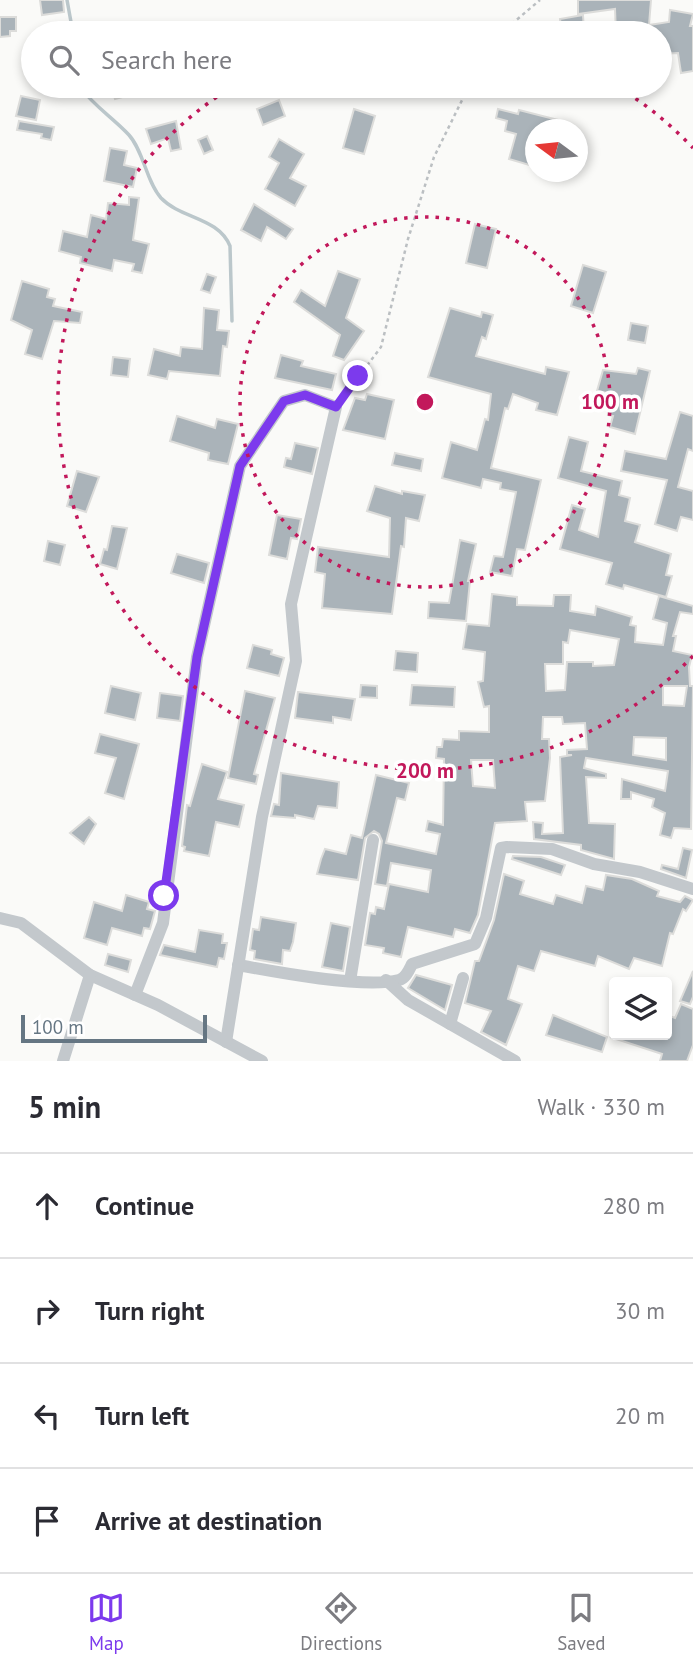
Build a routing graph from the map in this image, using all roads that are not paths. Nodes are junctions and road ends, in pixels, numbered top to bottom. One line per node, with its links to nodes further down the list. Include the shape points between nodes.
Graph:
1 (373, 840): 8 (street)
2 (693, 889): 7 (street, via 552,849 501,848 486,918 475,944 412,964 399,980)
3 (0, 918): 5 (street, via 21,923)
4 (238, 965): 8 (street); 9 (street, via 262,817 296,661 291,604 336,407 305,395 284,401 240,466 197,657 163,923); 11 (street)
5 (90, 975): 9 (street); 12 (street)
6 (463, 978): 10 (street)
7 (386, 980): 8 (street); 10 (street, via 408,1000)
8 (350, 981)
9 (135, 995): 11 (street)
10 (450, 1024): 14 (street)
11 (226, 1042): 13 (street)
12 (64, 1061)
13 (262, 1061)
14 (515, 1061)

